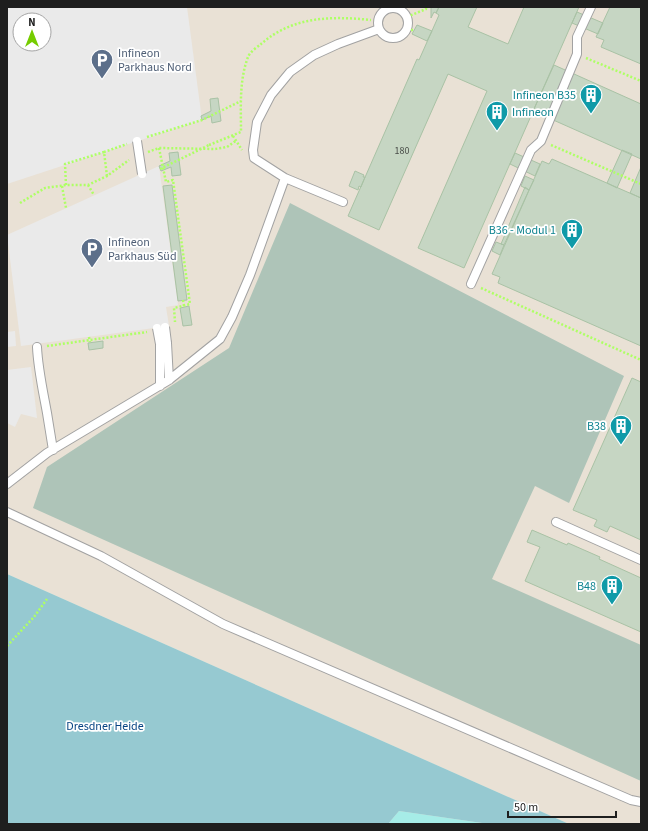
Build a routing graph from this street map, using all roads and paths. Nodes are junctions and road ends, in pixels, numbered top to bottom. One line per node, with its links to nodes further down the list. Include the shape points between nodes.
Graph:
1 (426, 7): 3 (path)
2 (591, 7): 5 (lane, via 577,37)
3 (408, 18): 4 (lane, via 399,9 387,9 381,13); 4 (lane, via 411,30 398,38 383,35)
4 (378, 25): 7 (path, via 346,17 321,18 283,29 264,41 249,55 242,81); 18 (lane, via 314,55 290,72 271,95 257,122 254,158)
5 (577, 54): 6 (path); 10 (lane)
6 (641, 81)
7 (241, 101): 9 (path, via 202,120); 15 (path, bridge, via 240,132)
8 (237, 140): 11 (path, via 227,147 215,149)
9 (137, 141): 12 (path); 16 (lane, bridge)
10 (541, 141): 19 (path); 27 (lane, via 531,150)
11 (159, 148): 13 (path); 29 (path, via 166,182 173,180 190,304)
12 (104, 152): 17 (path); 20 (path, via 65,164)
13 (147, 153)
14 (135, 157): 17 (path)
15 (160, 169)
16 (142, 174)
17 (107, 176): 21 (path)
18 (285, 178): 24 (lane); 37 (lane, via 250,275 220,339)
19 (641, 184)
20 (66, 185): 21 (path); 22 (path)
21 (88, 185): 23 (path)
22 (62, 186): 25 (path, via 45,188); 26 (path)
23 (94, 195)
24 (342, 202)
25 (20, 203)
26 (66, 208)
27 (471, 284): 36 (path)
28 (183, 300): 29 (path)
29 (184, 306): 30 (path, via 174,308)
30 (176, 328)
31 (158, 329): 34 (lane, bridge); 35 (path)
32 (89, 337): 33 (path, bridge)
33 (90, 342)
34 (163, 344): 37 (lane); 38 (lane)
35 (37, 346): 39 (lane, via 44,375)
36 (641, 360)
37 (169, 380): 38 (lane)
38 (160, 386): 39 (lane)
39 (53, 450): 40 (lane)
40 (7, 484)
41 (7, 512): 46 (lane, via 101,556 223,624 631,800)
42 (556, 522): 43 (lane)
43 (641, 560)
44 (47, 598): 45 (path, via 34,617)
45 (7, 646)
46 (641, 802)

